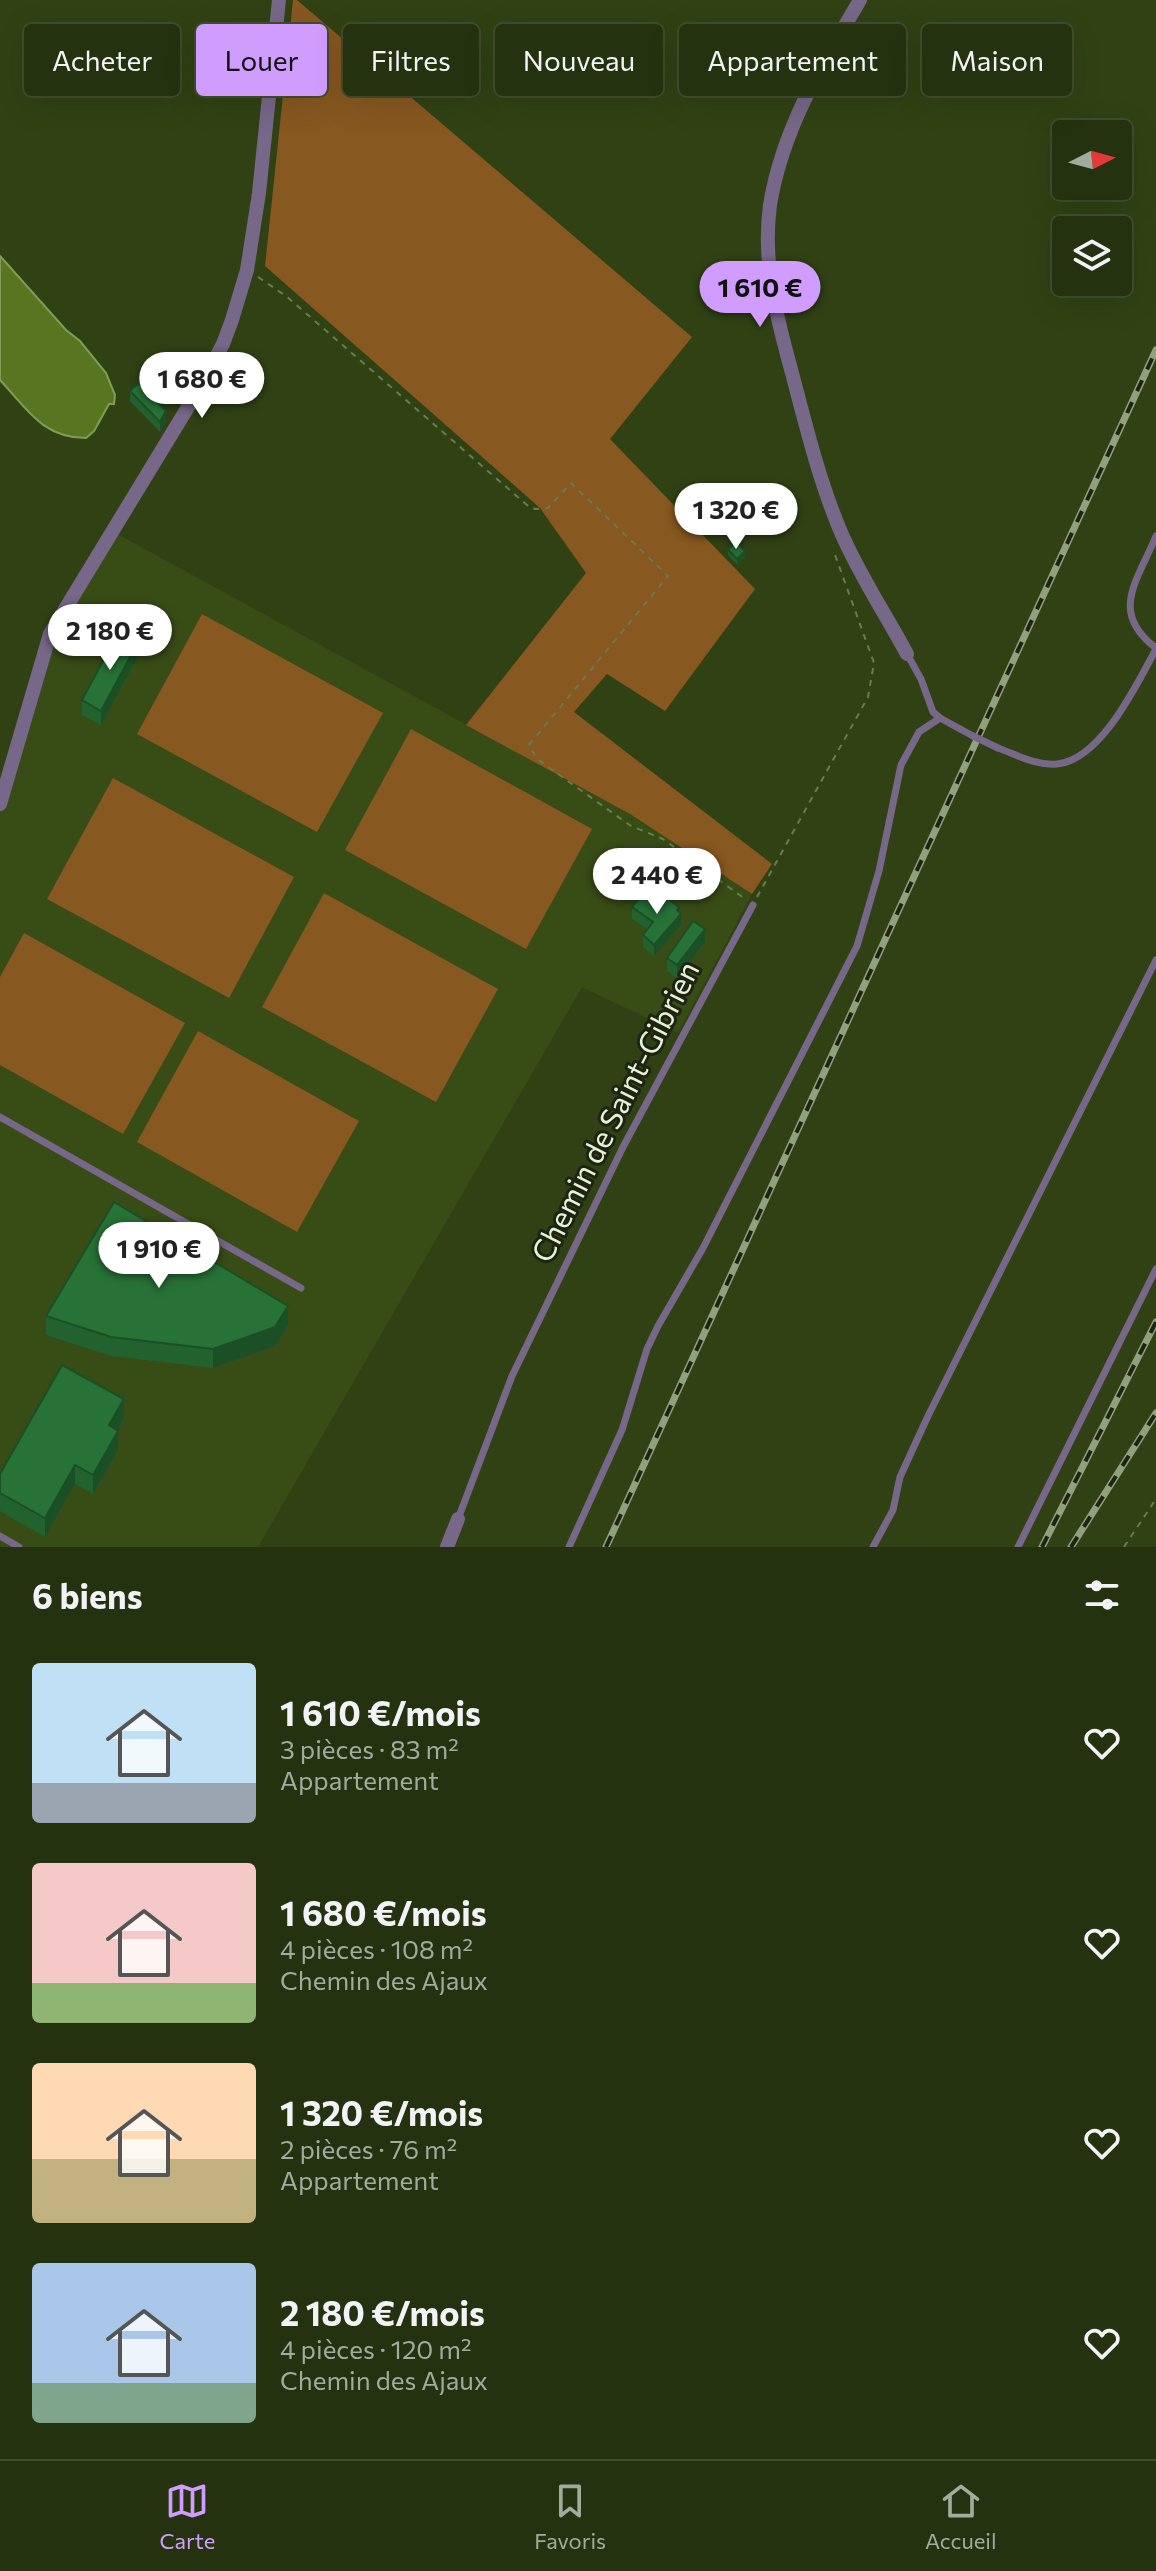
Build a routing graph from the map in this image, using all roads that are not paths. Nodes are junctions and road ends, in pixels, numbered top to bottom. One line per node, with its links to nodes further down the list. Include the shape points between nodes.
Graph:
1 (279, 0): 7 (street, via 247,270 223,344 50,634)
2 (860, 0): 5 (street, via 805,97 785,149 771,203 767,249 777,319 820,474 851,553)
3 (1156, 536): 4 (lane, via 1129,616)
4 (1156, 649): 6 (lane, bridge, via 1101,737 1068,762 1040,763)
5 (907, 654): 6 (lane)
6 (940, 718): 17 (lane, via 919,732 901,765 857,946 658,1326 622,1430)
7 (0, 804)
8 (753, 905): 13 (lane, Chemin de Saint-Gibrien, via 623,1147 519,1362)
9 (1156, 960): 18 (lane, via 942,1388)
10 (0, 1117): 12 (lane)
11 (1156, 1269): 19 (lane)
12 (301, 1288)
13 (458, 1519): 16 (street, Chemin de Saint-Gibrien)
14 (0, 1536): 15 (lane)
15 (19, 1547)
16 (447, 1547)
17 (569, 1547)
18 (873, 1547)
19 (1018, 1547)

